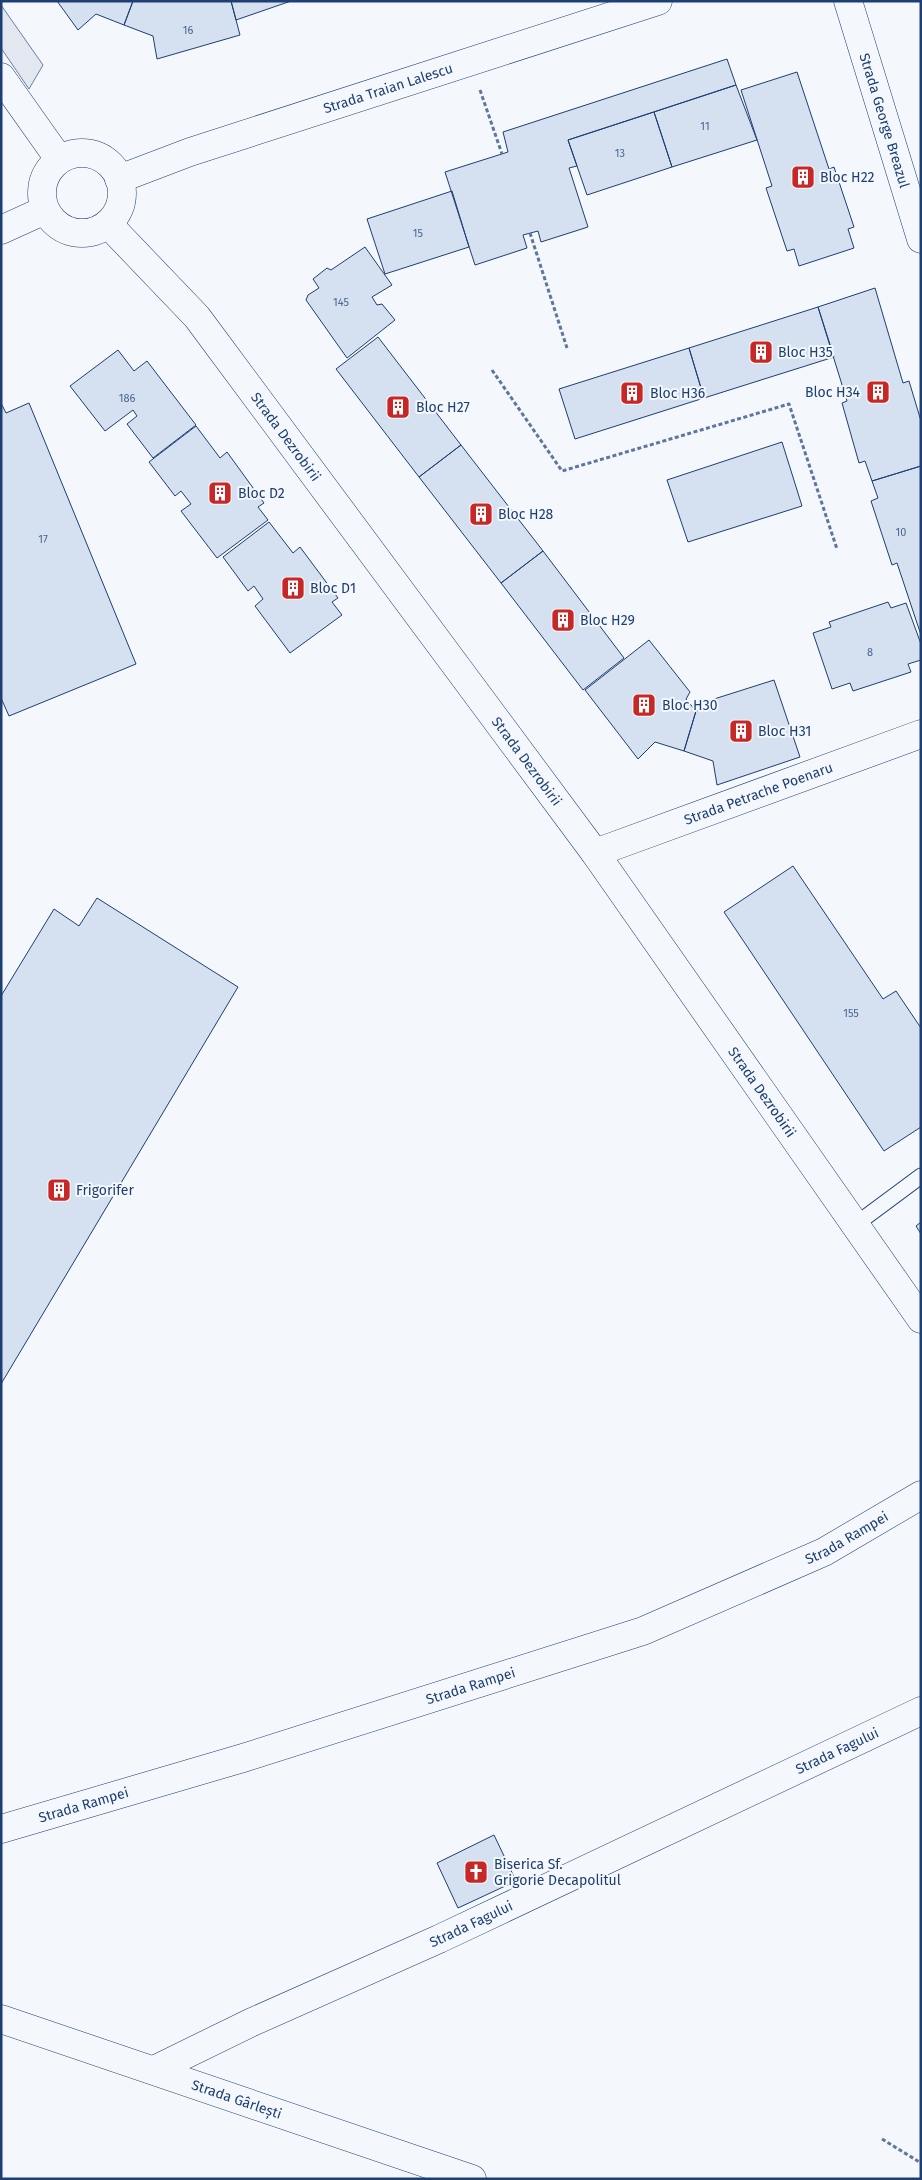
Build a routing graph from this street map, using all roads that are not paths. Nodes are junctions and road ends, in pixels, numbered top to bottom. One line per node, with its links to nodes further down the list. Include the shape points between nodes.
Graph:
1 (658, 1): 3 (street, Strada Traian Lalescu)
2 (848, 1): 10 (street, Strada George Breazul)
3 (625, 6): 6 (street, Strada Traian Lalescu, via 470,62 190,152)
4 (1, 77): 5 (street)
5 (59, 159): 6 (street, via 76,153 90,153 112,166); 7 (street, via 46,173 41,192)
6 (119, 179): 8 (street, via 122,198)
7 (45, 210): 8 (street, via 65,230 81,234); 9 (street)
8 (108, 224): 12 (street, Strada Dezrobirii, via 197,317)
9 (1, 230)
10 (921, 239)
11 (921, 734): 12 (street, Strada Petrache Poenaru)
12 (596, 853): 14 (street, Strada Dezrobirii)
13 (921, 1176): 14 (lane)
14 (855, 1224): 15 (street, Strada Dezrobirii)
15 (921, 1319)
16 (921, 1495): 18 (street, Strada Rampei, via 824,1552 643,1631 243,1758)
17 (921, 1711): 20 (street, Strada Fagului)
18 (1, 1829)
19 (1, 2019): 20 (street, Strada Gârlești)
20 (154, 2070): 21 (street, Strada Gârlești)
21 (472, 2179)

